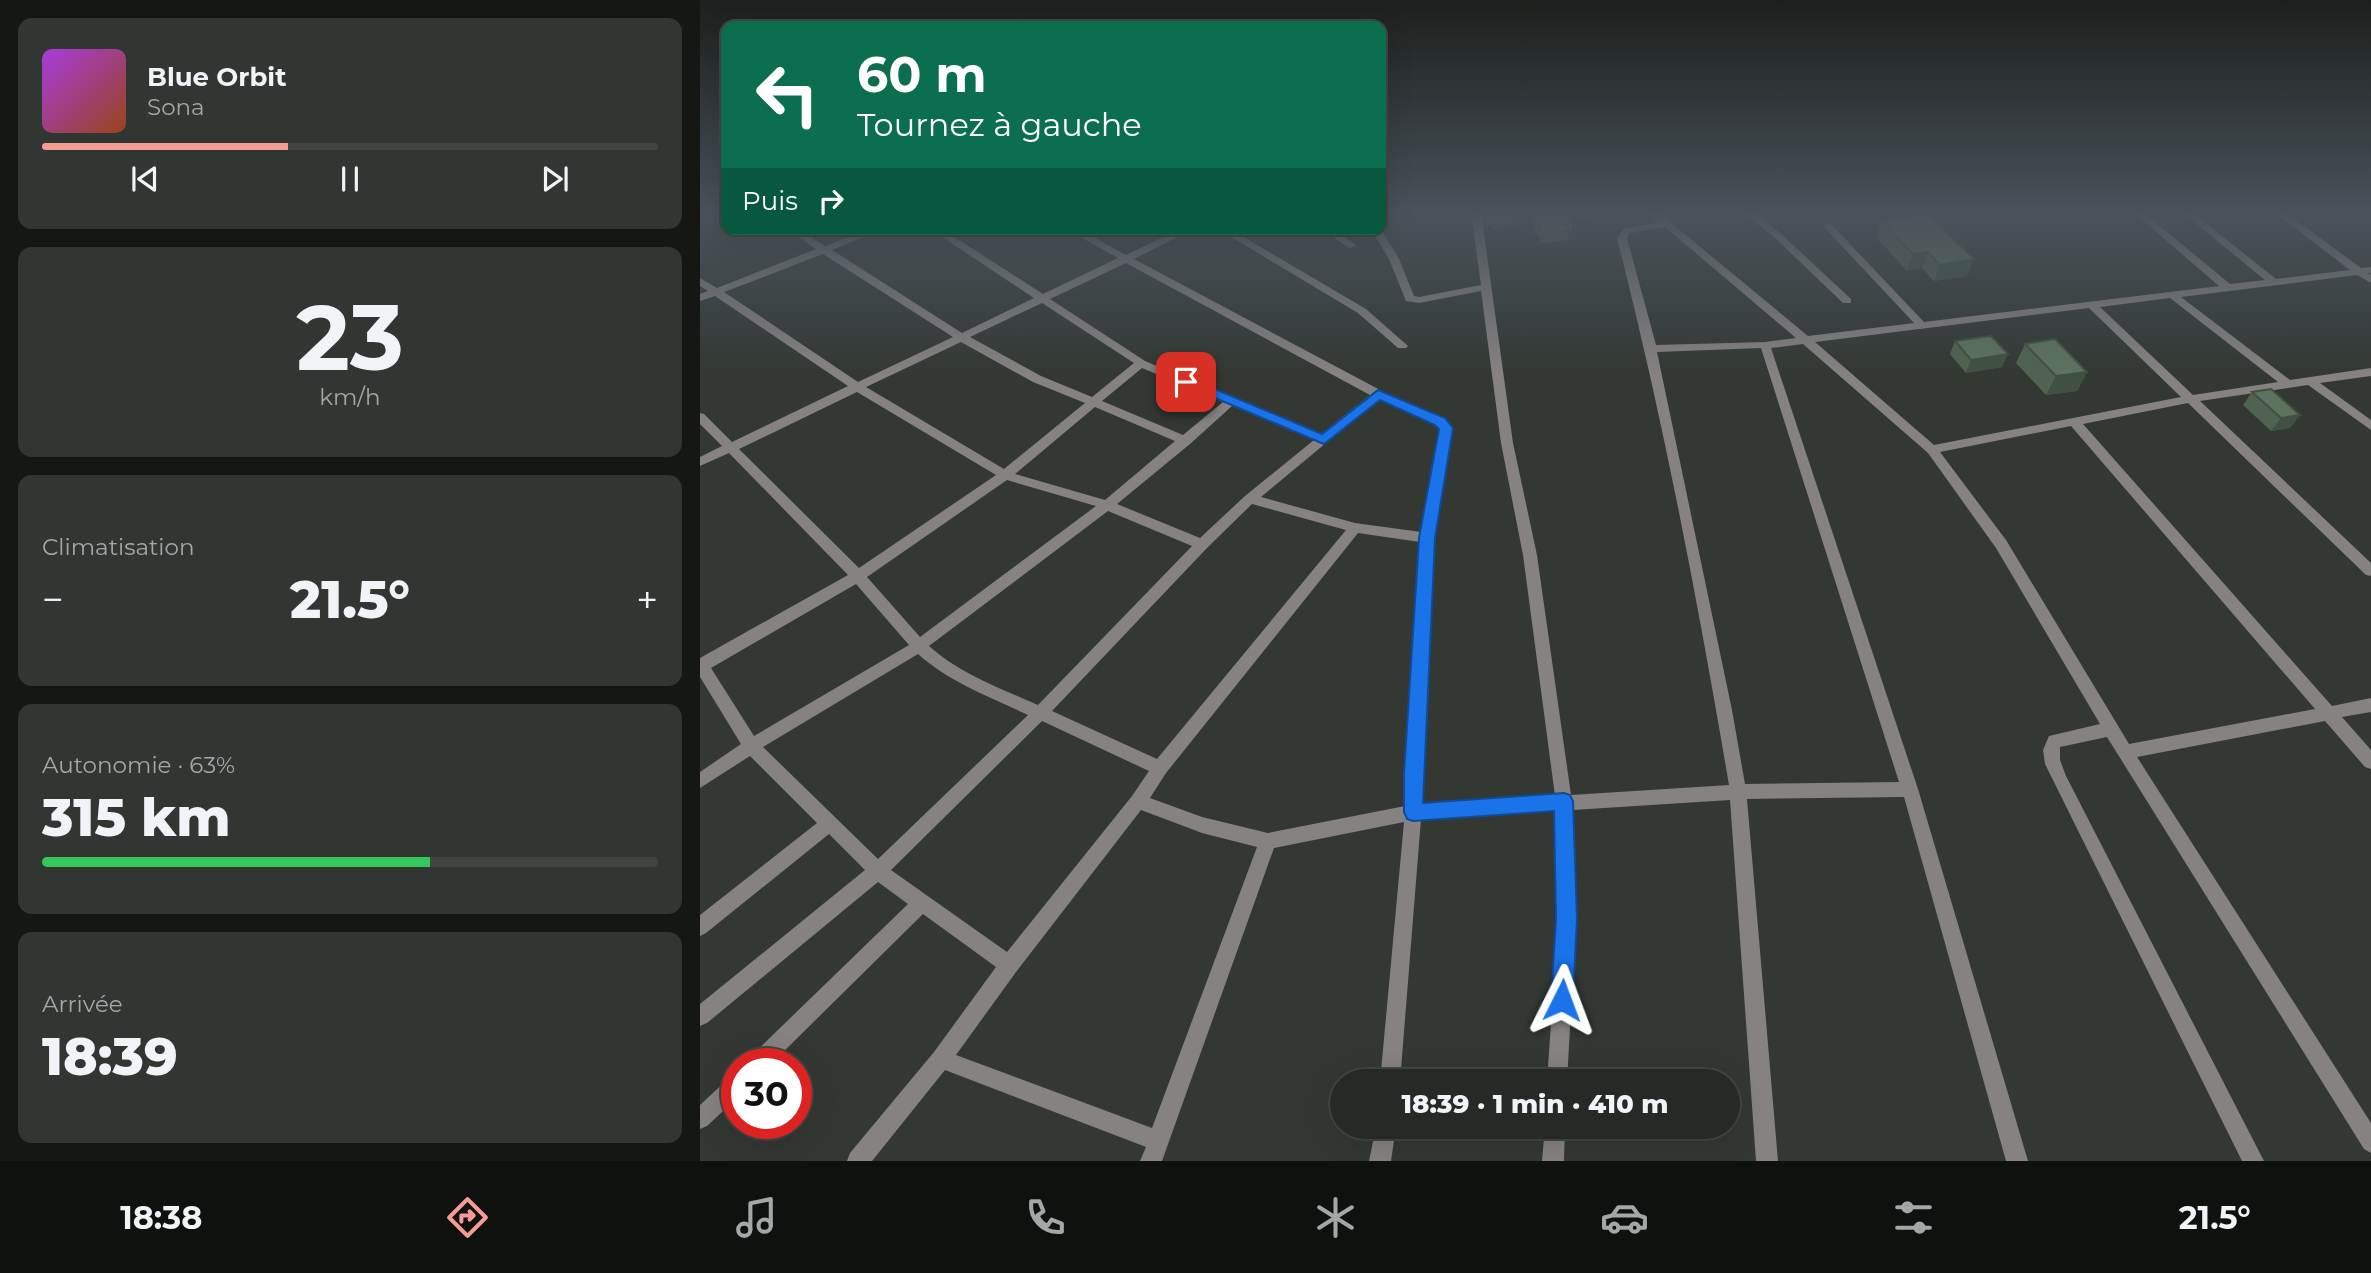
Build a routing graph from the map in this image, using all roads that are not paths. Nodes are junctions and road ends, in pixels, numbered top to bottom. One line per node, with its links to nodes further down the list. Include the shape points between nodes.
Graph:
1 (780, 266): 23 (street)
2 (848, 266): 30 (street)
3 (993, 266): 26 (street)
4 (1111, 266): 26 (street)
5 (1139, 266): 40 (street)
6 (1285, 266): 33 (street, via 1362,312)
7 (1397, 266): 21 (street, via 1410,299)
8 (1483, 266): 21 (street)
9 (1629, 266): 34 (street)
10 (1717, 266): 31 (street)
11 (1810, 266): 27 (street)
12 (1866, 266): 29 (street)
13 (2202, 266): 22 (street)
14 (2254, 266): 20 (street)
15 (2352, 266): 17 (street)
16 (2371, 270): 17 (street)
17 (2359, 271): 18 (street); 20 (street)
18 (2371, 279)
19 (700, 281): 23 (street)
20 (2275, 283): 22 (street)
21 (1485, 287): 73 (street, via 1507,443 1530,555)
22 (2229, 289): 24 (street)
23 (714, 292): 25 (street); 39 (street)
24 (2174, 296): 28 (street); 38 (street)
25 (700, 298)
26 (1045, 299): 30 (street); 35 (street)
27 (1847, 301)
28 (2092, 305): 29 (street); 41 (street)
29 (1923, 327): 31 (street)
30 (963, 338): 39 (street); 43 (street, via 1037,379)
31 (1806, 340): 32 (street); 50 (street)
32 (1765, 345): 34 (street); 71 (street)
33 (1402, 346)
34 (1651, 349): 72 (street)
35 (1141, 363): 42 (street); 43 (street)
36 (2371, 372): 37 (street)
37 (2310, 381): 38 (street); 46 (street)
38 (2289, 385): 41 (street)
39 (856, 387): 49 (street); 52 (street)
40 (1378, 394): 47 (street); 56 (street, via 1446,428)
41 (2190, 399): 45 (street); 58 (street)
42 (1232, 400): 47 (street); 48 (street)
43 (1092, 402): 48 (street); 52 (street)
44 (700, 417): 49 (street)
45 (2073, 421): 50 (street); 64 (street)
46 (2371, 426)
47 (1324, 440): 53 (street)
48 (1186, 441): 54 (street)
49 (731, 447): 51 (street); 59 (street)
50 (1932, 450): 65 (street, via 2001,544)
51 (700, 462)
52 (1005, 475): 54 (street); 59 (street)
53 (1250, 499): 55 (street); 57 (street)
54 (1107, 505): 57 (street); 60 (street)
55 (1354, 528): 56 (street); 69 (street)
56 (1427, 538): 75 (street)
57 (1202, 544): 63 (street)
58 (2371, 571)
59 (858, 576): 60 (street); 61 (street)
60 (919, 646): 63 (street, via 963,678); 66 (street)
61 (700, 666): 66 (street)
62 (2371, 705): 64 (street)
63 (1041, 712): 69 (street); 78 (street)
64 (2328, 714): 67 (street); 68 (street)
65 (2111, 729): 67 (street); 99 (street, via 2055,741 2049,753)
66 (751, 746): 70 (street); 76 (street)
67 (2125, 752): 92 (street)
68 (2371, 762)
69 (1160, 768): 74 (street)
70 (700, 781)
71 (1910, 789): 72 (street); 98 (street)
72 (1738, 792): 73 (street); 97 (street)
73 (1564, 801): 75 (street); 86 (street, via 1567,919)
74 (1138, 802): 77 (street, via 1202,825); 81 (street)
75 (1413, 812): 77 (street); 85 (street)
76 (830, 823): 78 (street); 80 (street)
77 (1268, 841): 91 (street)
78 (878, 871): 79 (street); 82 (street)
79 (921, 904): 81 (street); 83 (street)
80 (700, 927)
81 (1009, 965): 84 (street)
82 (700, 1016)
83 (773, 1048)
84 (941, 1059): 91 (street); 93 (street)
85 (1391, 1069)
86 (1558, 1069)
87 (721, 1099): 88 (street)
88 (700, 1119)
89 (1384, 1139): 95 (street)
90 (1554, 1139): 96 (street)
91 (1158, 1141): 94 (street)
92 (2371, 1142)
93 (858, 1161)
94 (1151, 1161)
95 (1380, 1161)
96 (1553, 1161)
97 (1767, 1161)
98 (2017, 1161)
99 (2253, 1161)

